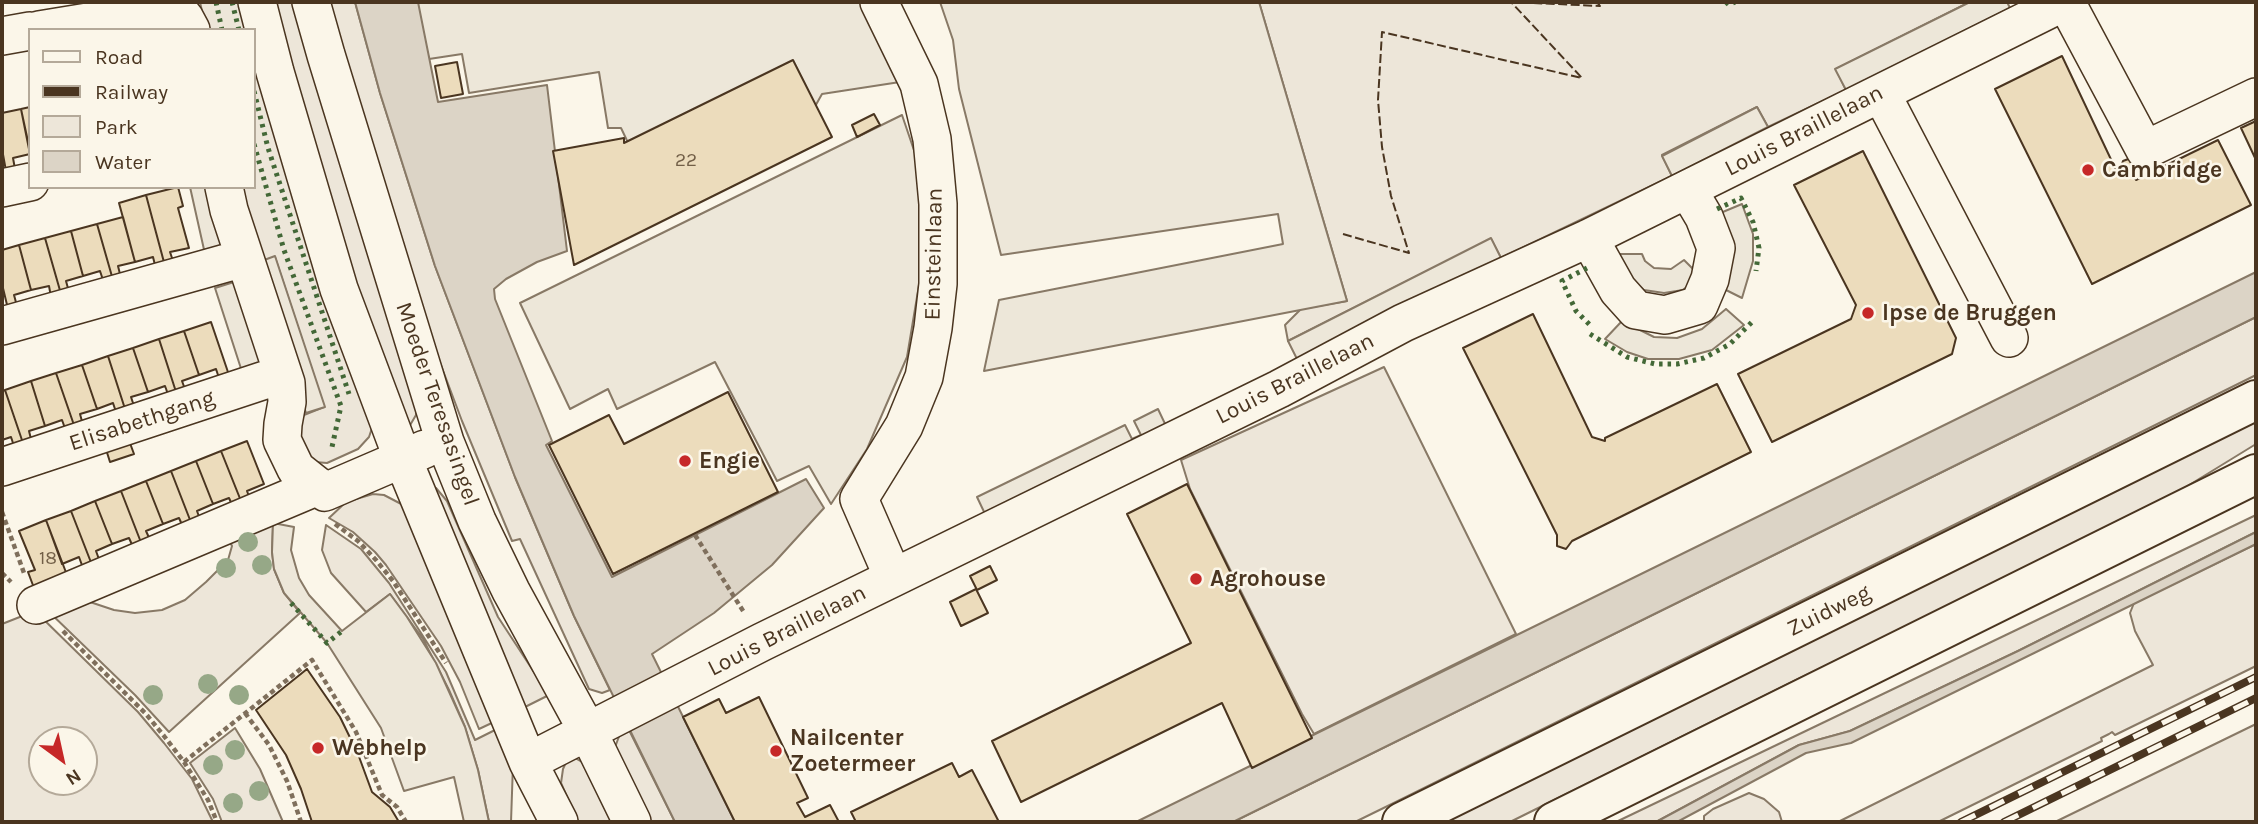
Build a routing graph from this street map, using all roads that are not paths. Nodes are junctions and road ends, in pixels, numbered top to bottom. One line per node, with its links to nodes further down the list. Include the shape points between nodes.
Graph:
1 (257, 2): 22 (street, Moeder Teresasingel, via 339,289)
2 (312, 2): 21 (street, Moeder Teresasingel)
3 (879, 2): 26 (street, Einsteinlaan, via 919,84 932,139 939,204 938,284 924,377 904,426 859,499)
4 (2065, 2): 9 (street, Louis Braillelaan); 10 (street, via 2146,150)
5 (51, 28): 6 (street, via 161,10 184,17)
6 (190, 28)
7 (28, 31): 8 (street)
8 (2, 36)
9 (1881, 93): 14 (street, Louis Braillelaan); 18 (street)
10 (2256, 97)
11 (28, 182): 12 (street)
12 (2, 188)
13 (225, 189): 16 (street)
14 (1688, 190): 15 (street, Louis Braillelaan); 15 (street, via 1716,248 1699,305 1665,315 1636,310 1618,290)
15 (1589, 238): 26 (street, Louis Braillelaan, via 1403,323 1279,389)
16 (244, 258): 17 (street); 19 (street)
17 (2, 326)
18 (2010, 338)
19 (283, 374): 23 (street, Elisabethgang); 25 (street, via 287,402 282,440 296,469)
20 (2256, 400): 32 (main road, Zuidweg)
21 (445, 442): 22 (street); 28 (street, Moeder Teresasingel, via 511,592)
22 (402, 457): 25 (street, via 326,492); 29 (street, Moeder Teresasingel)
23 (2, 467)
24 (2256, 474): 33 (main road)
25 (318, 486): 27 (street)
26 (893, 577): 28 (street, Louis Braillelaan)
27 (36, 605)
28 (594, 729): 29 (street, Louis Braillelaan); 31 (street, Moeder Teresasingel)
29 (528, 762): 30 (street, Moeder Teresasingel)
30 (559, 822)
31 (632, 822)
32 (1402, 822)
33 (1554, 822)

